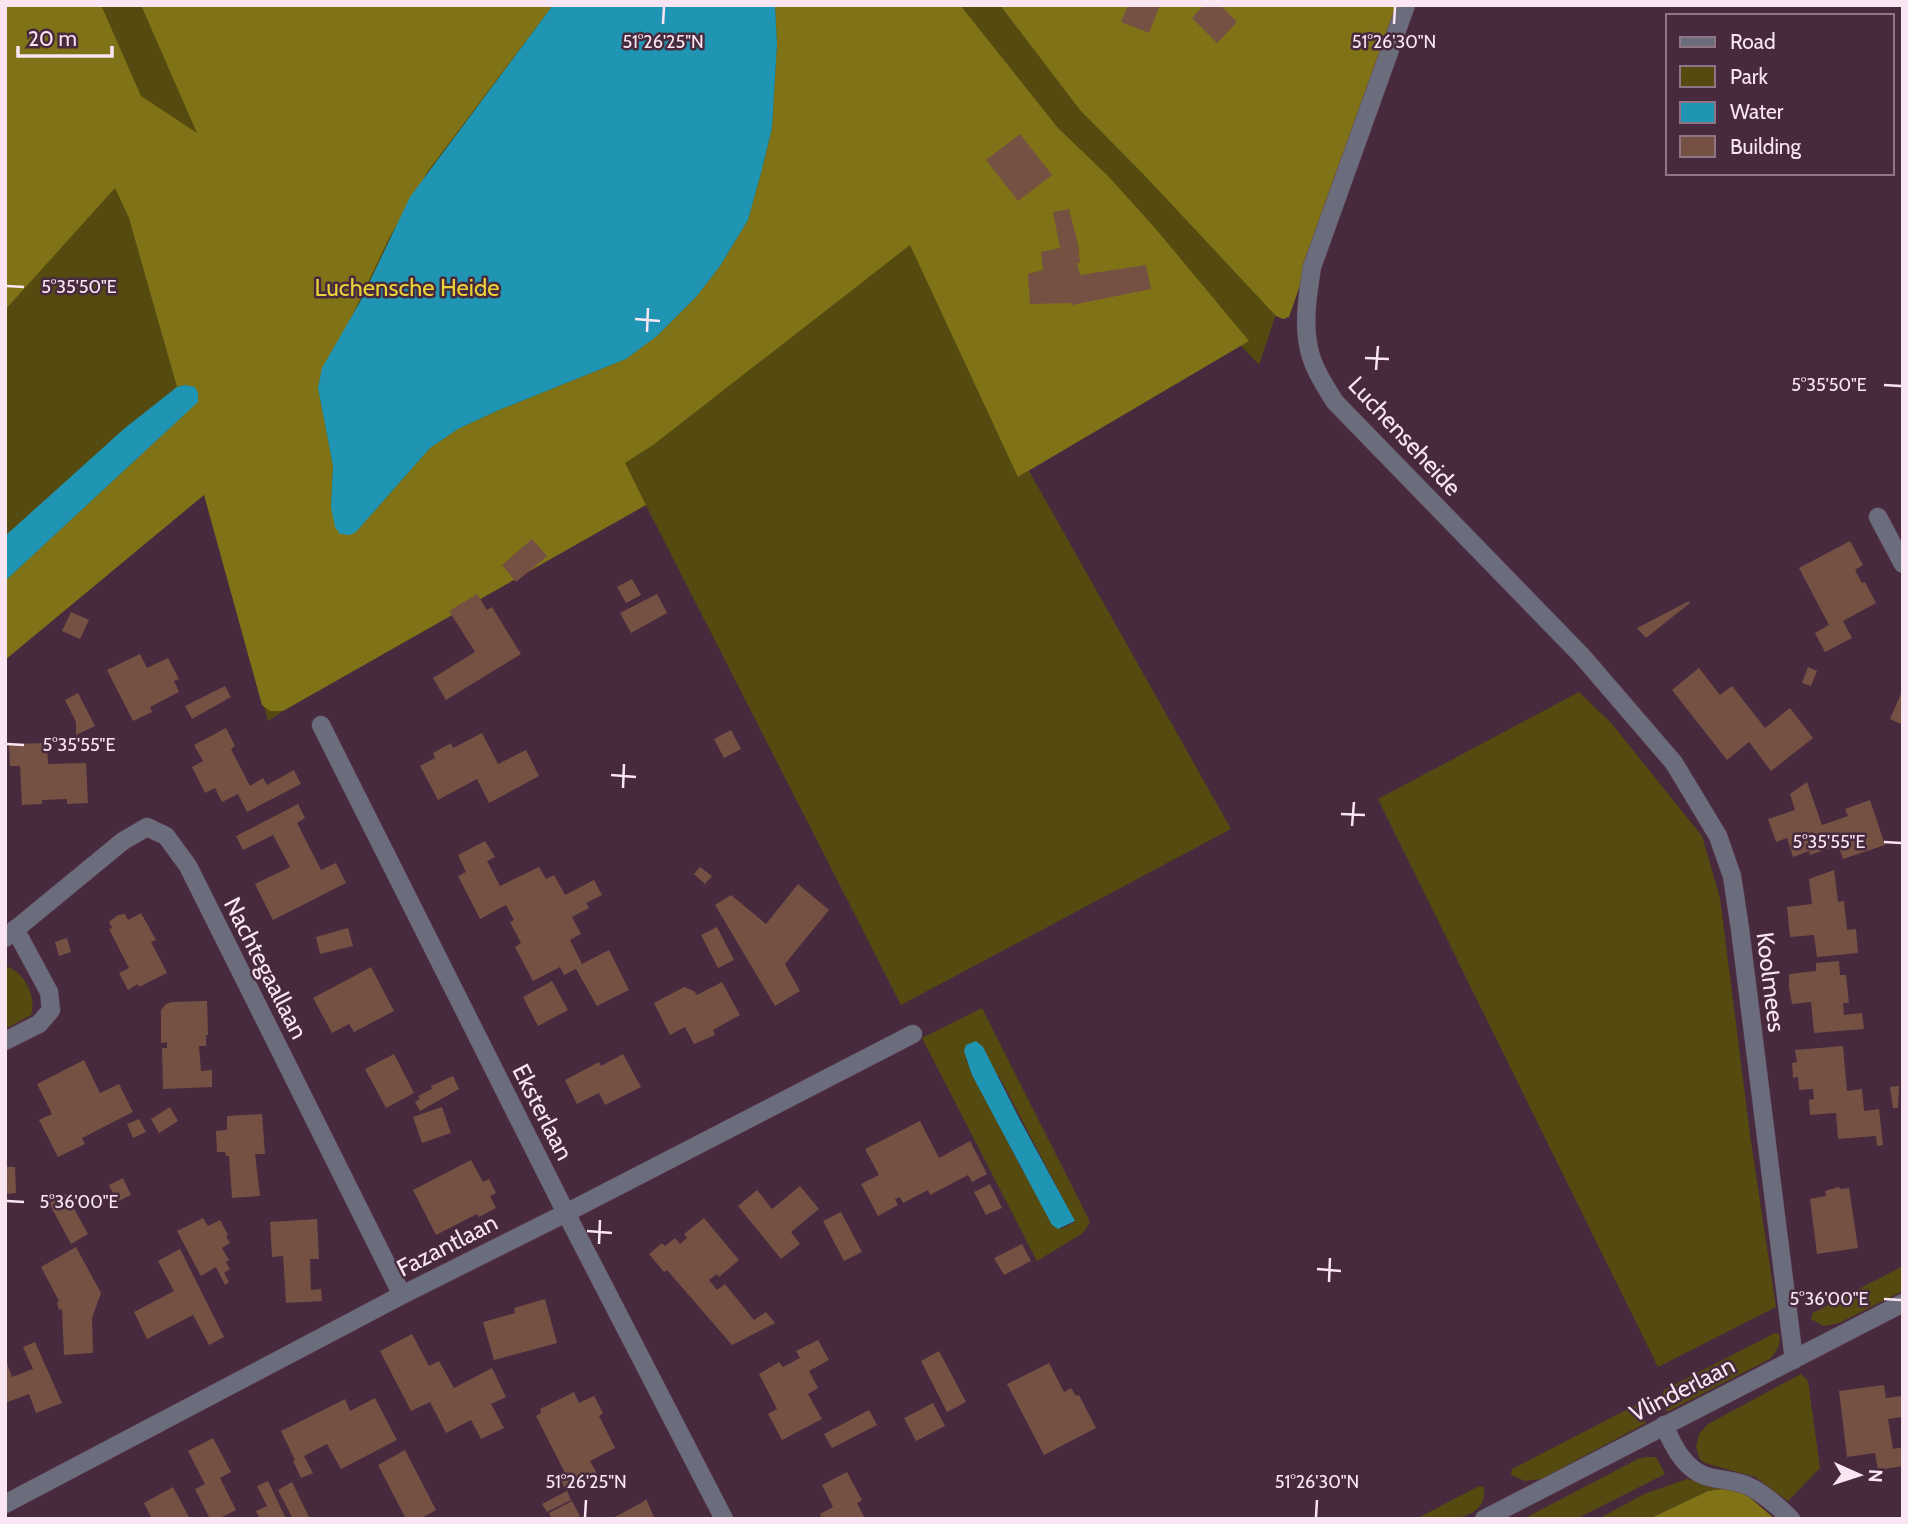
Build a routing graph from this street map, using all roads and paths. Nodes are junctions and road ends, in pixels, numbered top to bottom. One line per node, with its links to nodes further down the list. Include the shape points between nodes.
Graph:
1 (1406, 5): 4 (street, Luchenseheide, via 1312,267 1308,348 1335,402)
2 (1878, 517): 3 (street)
3 (1903, 564)
4 (1582, 656): 12 (street, Koolmees, via 1674,763 1718,836 1732,876)
5 (321, 726): 9 (street, Eksterlaan)
6 (10, 933): 8 (street, Nachtegaallaan, via 49,992 51,1010 39,1024); 10 (street, Nachtegaallaan, via 123,841 147,827 166,836 188,866)
7 (913, 1034): 9 (street, Fazantlaan)
8 (5, 1041)
9 (566, 1213): 10 (street, Fazantlaan); 15 (street, Eksterlaan)
10 (402, 1295): 14 (street, Fazantlaan)
11 (1903, 1303): 12 (street, Vlinderlaan)
12 (1794, 1360): 13 (street, Vlinderlaan)
13 (1664, 1425): 16 (street, Vlinderlaan); 17 (street, via 1674,1448 1691,1468 1751,1488)
14 (5, 1504)
15 (724, 1519)
16 (1484, 1519)
17 (1791, 1519)

